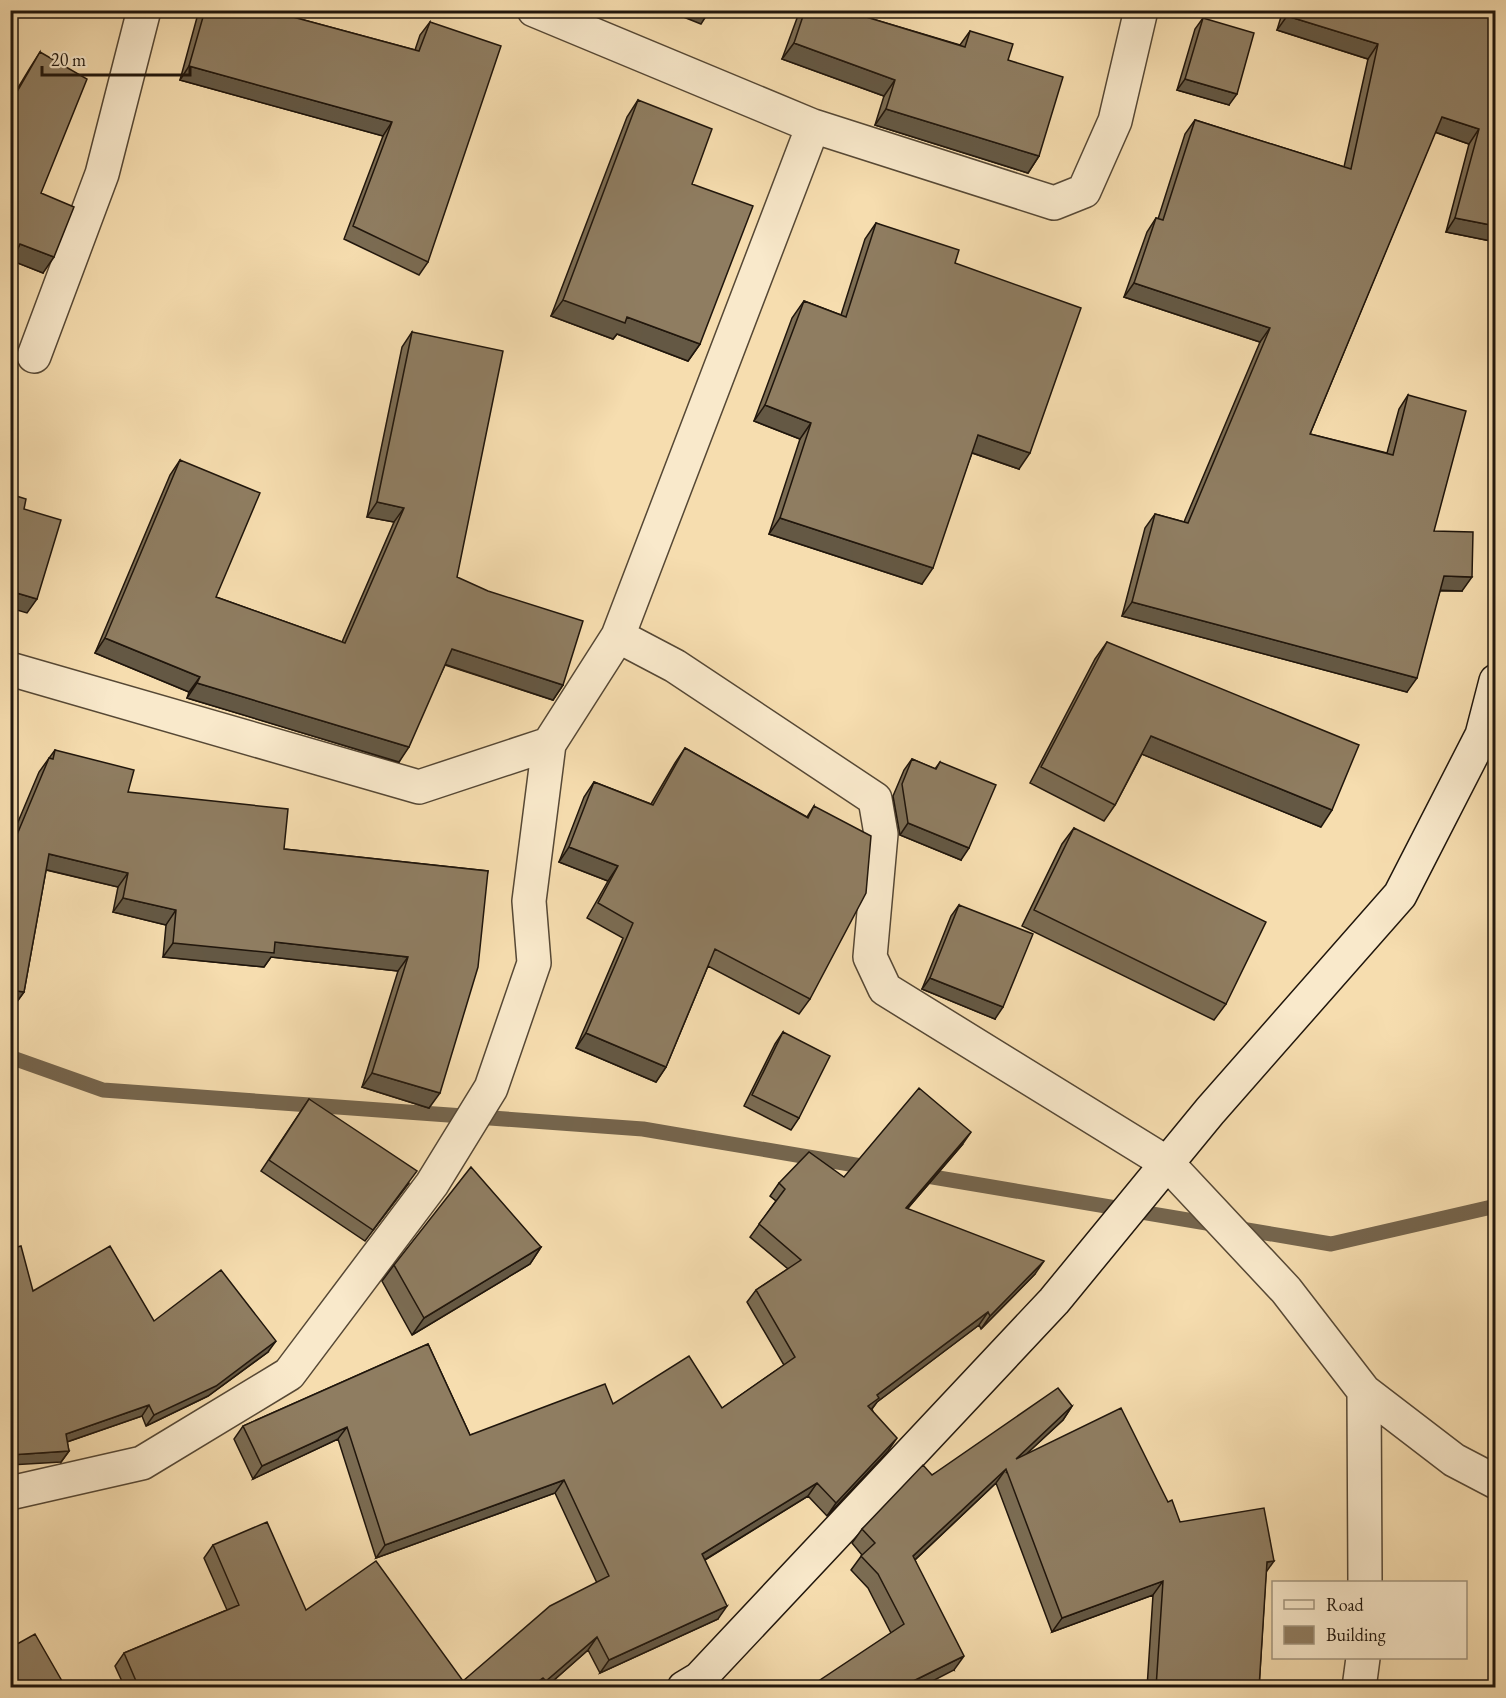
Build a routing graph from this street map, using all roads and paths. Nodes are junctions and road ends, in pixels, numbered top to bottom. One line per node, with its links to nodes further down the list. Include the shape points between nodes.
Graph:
1 (144, 10): 5 (street, via 102,174)
2 (534, 10): 4 (street)
3 (1141, 10): 4 (street, via 1115,121 1084,191 1054,203)
4 (813, 126): 6 (street)
5 (34, 356)
6 (618, 636): 9 (street); 10 (street, via 675,666 875,799 881,834 870,957 885,989)
7 (10, 669): 9 (street, via 418,787)
8 (1496, 681): 10 (street, via 1482,735 1400,895)
9 (549, 744): 13 (street, via 529,901 534,963 491,1088 432,1184 289,1374 142,1463)
10 (1167, 1163): 11 (street, via 1286,1290); 16 (street, via 1054,1301 699,1679)
11 (1364, 1391): 12 (street, via 1454,1460); 14 (street)
12 (1496, 1482)
13 (10, 1493)
14 (1365, 1581)
15 (1363, 1659): 17 (street)
16 (684, 1688)
17 (1359, 1688)

